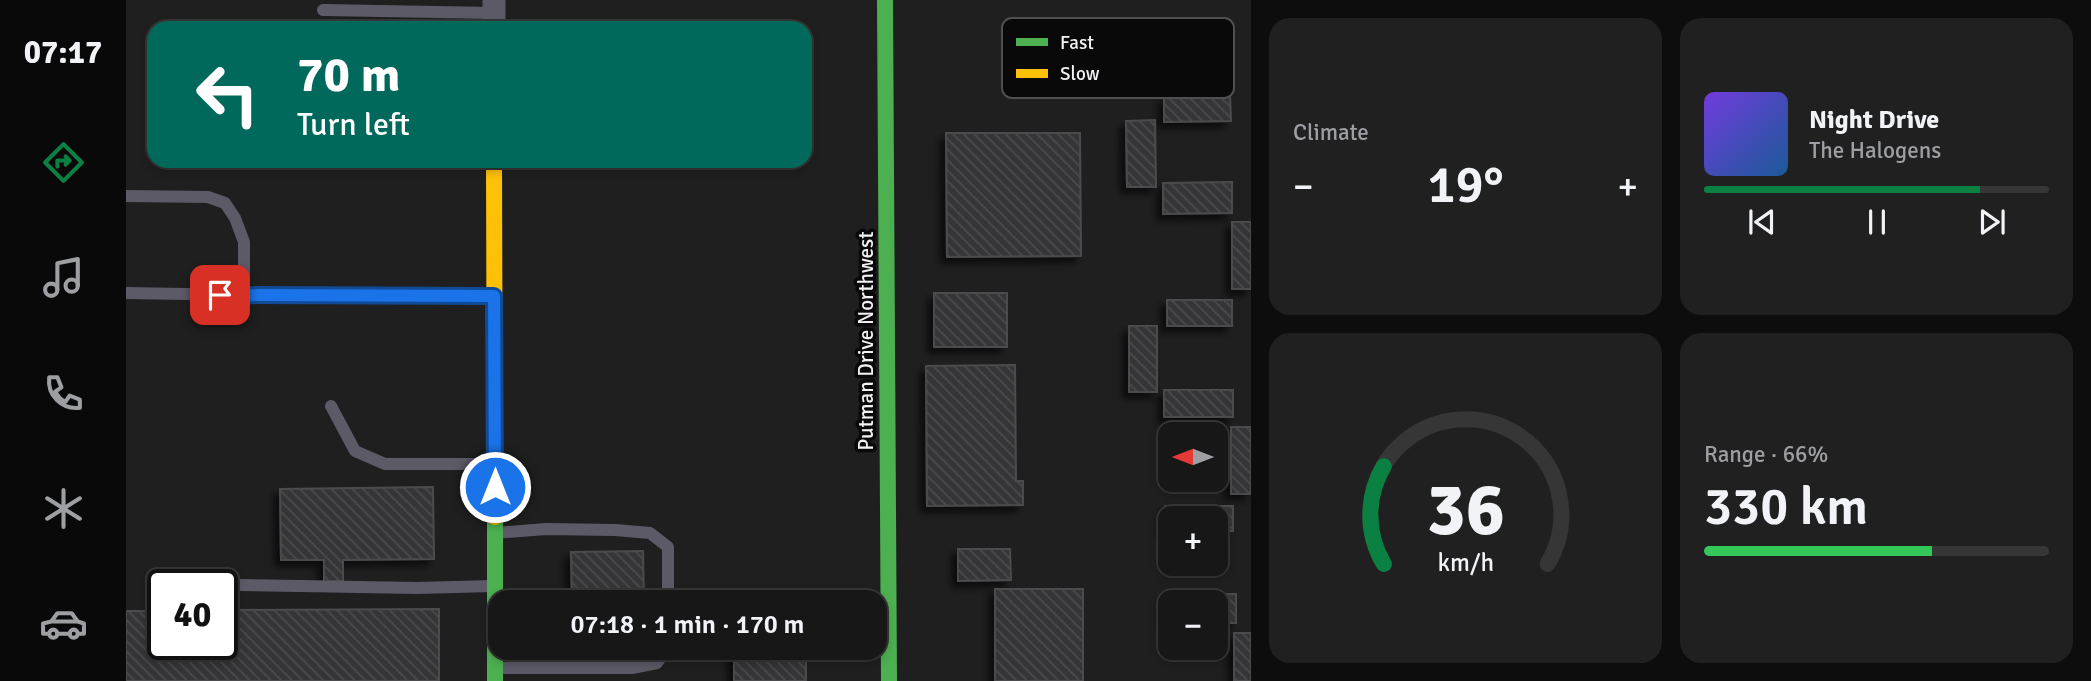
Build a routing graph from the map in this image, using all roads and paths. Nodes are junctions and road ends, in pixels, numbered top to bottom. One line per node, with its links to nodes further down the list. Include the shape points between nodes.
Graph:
1 (886, 0): 17 (street, Putman Drive Northwest)
2 (324, 10): 3 (lane)
3 (494, 14)
4 (494, 168): 8 (street)
5 (126, 196): 7 (lane, via 208,197 225,203 244,242)
6 (126, 293): 7 (lane)
7 (244, 295): 8 (lane)
8 (494, 296): 10 (street)
9 (331, 406): 10 (lane, via 355,451 385,464)
10 (495, 464): 11 (street)
11 (495, 533): 13 (street); 14 (lane, via 546,529 650,533 668,547)
12 (241, 585): 13 (lane)
13 (495, 586): 16 (street)
14 (668, 590)
15 (659, 660): 16 (lane, via 632,668)
16 (495, 674)
17 (889, 681)

